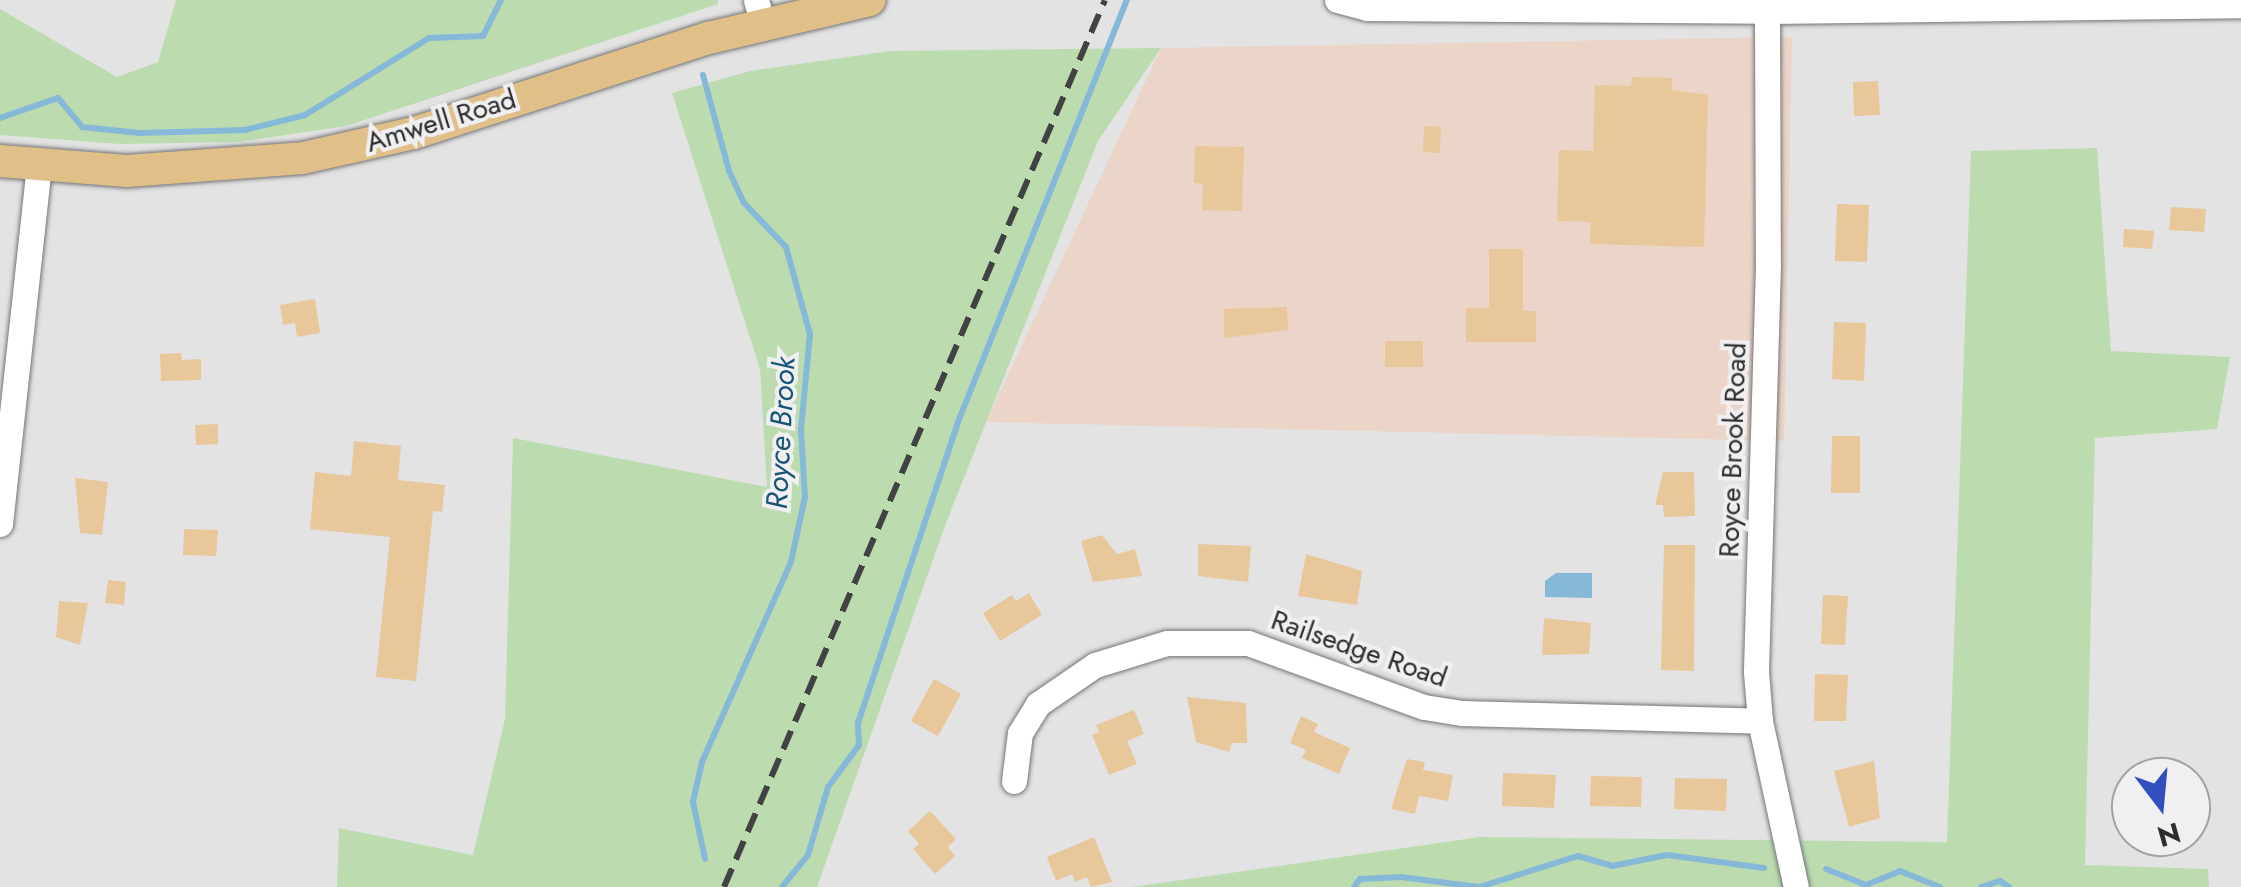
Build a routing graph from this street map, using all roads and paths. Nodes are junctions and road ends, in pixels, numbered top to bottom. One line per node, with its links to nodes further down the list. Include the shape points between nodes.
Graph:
1 (870, 0): 6 (main road, Amwell Road)
2 (1337, 0): 5 (street, via 1368,8)
3 (2047, 4): 4 (street); 5 (street)
4 (2241, 5)
5 (1766, 11): 10 (street, Royce Brook Road)
6 (760, 12): 8 (main road, Amwell Road, via 414,132 302,158 176,170)
7 (0, 161): 8 (main road, Amwell Road)
8 (39, 166): 9 (street)
9 (0, 524)
10 (1760, 721): 11 (street, Railsedge Road, via 1463,713 1424,707 1248,643 1167,643 1095,664 1038,704 1020,733); 12 (street, Royce Brook Road)
11 (1014, 782)
12 (1796, 887)

